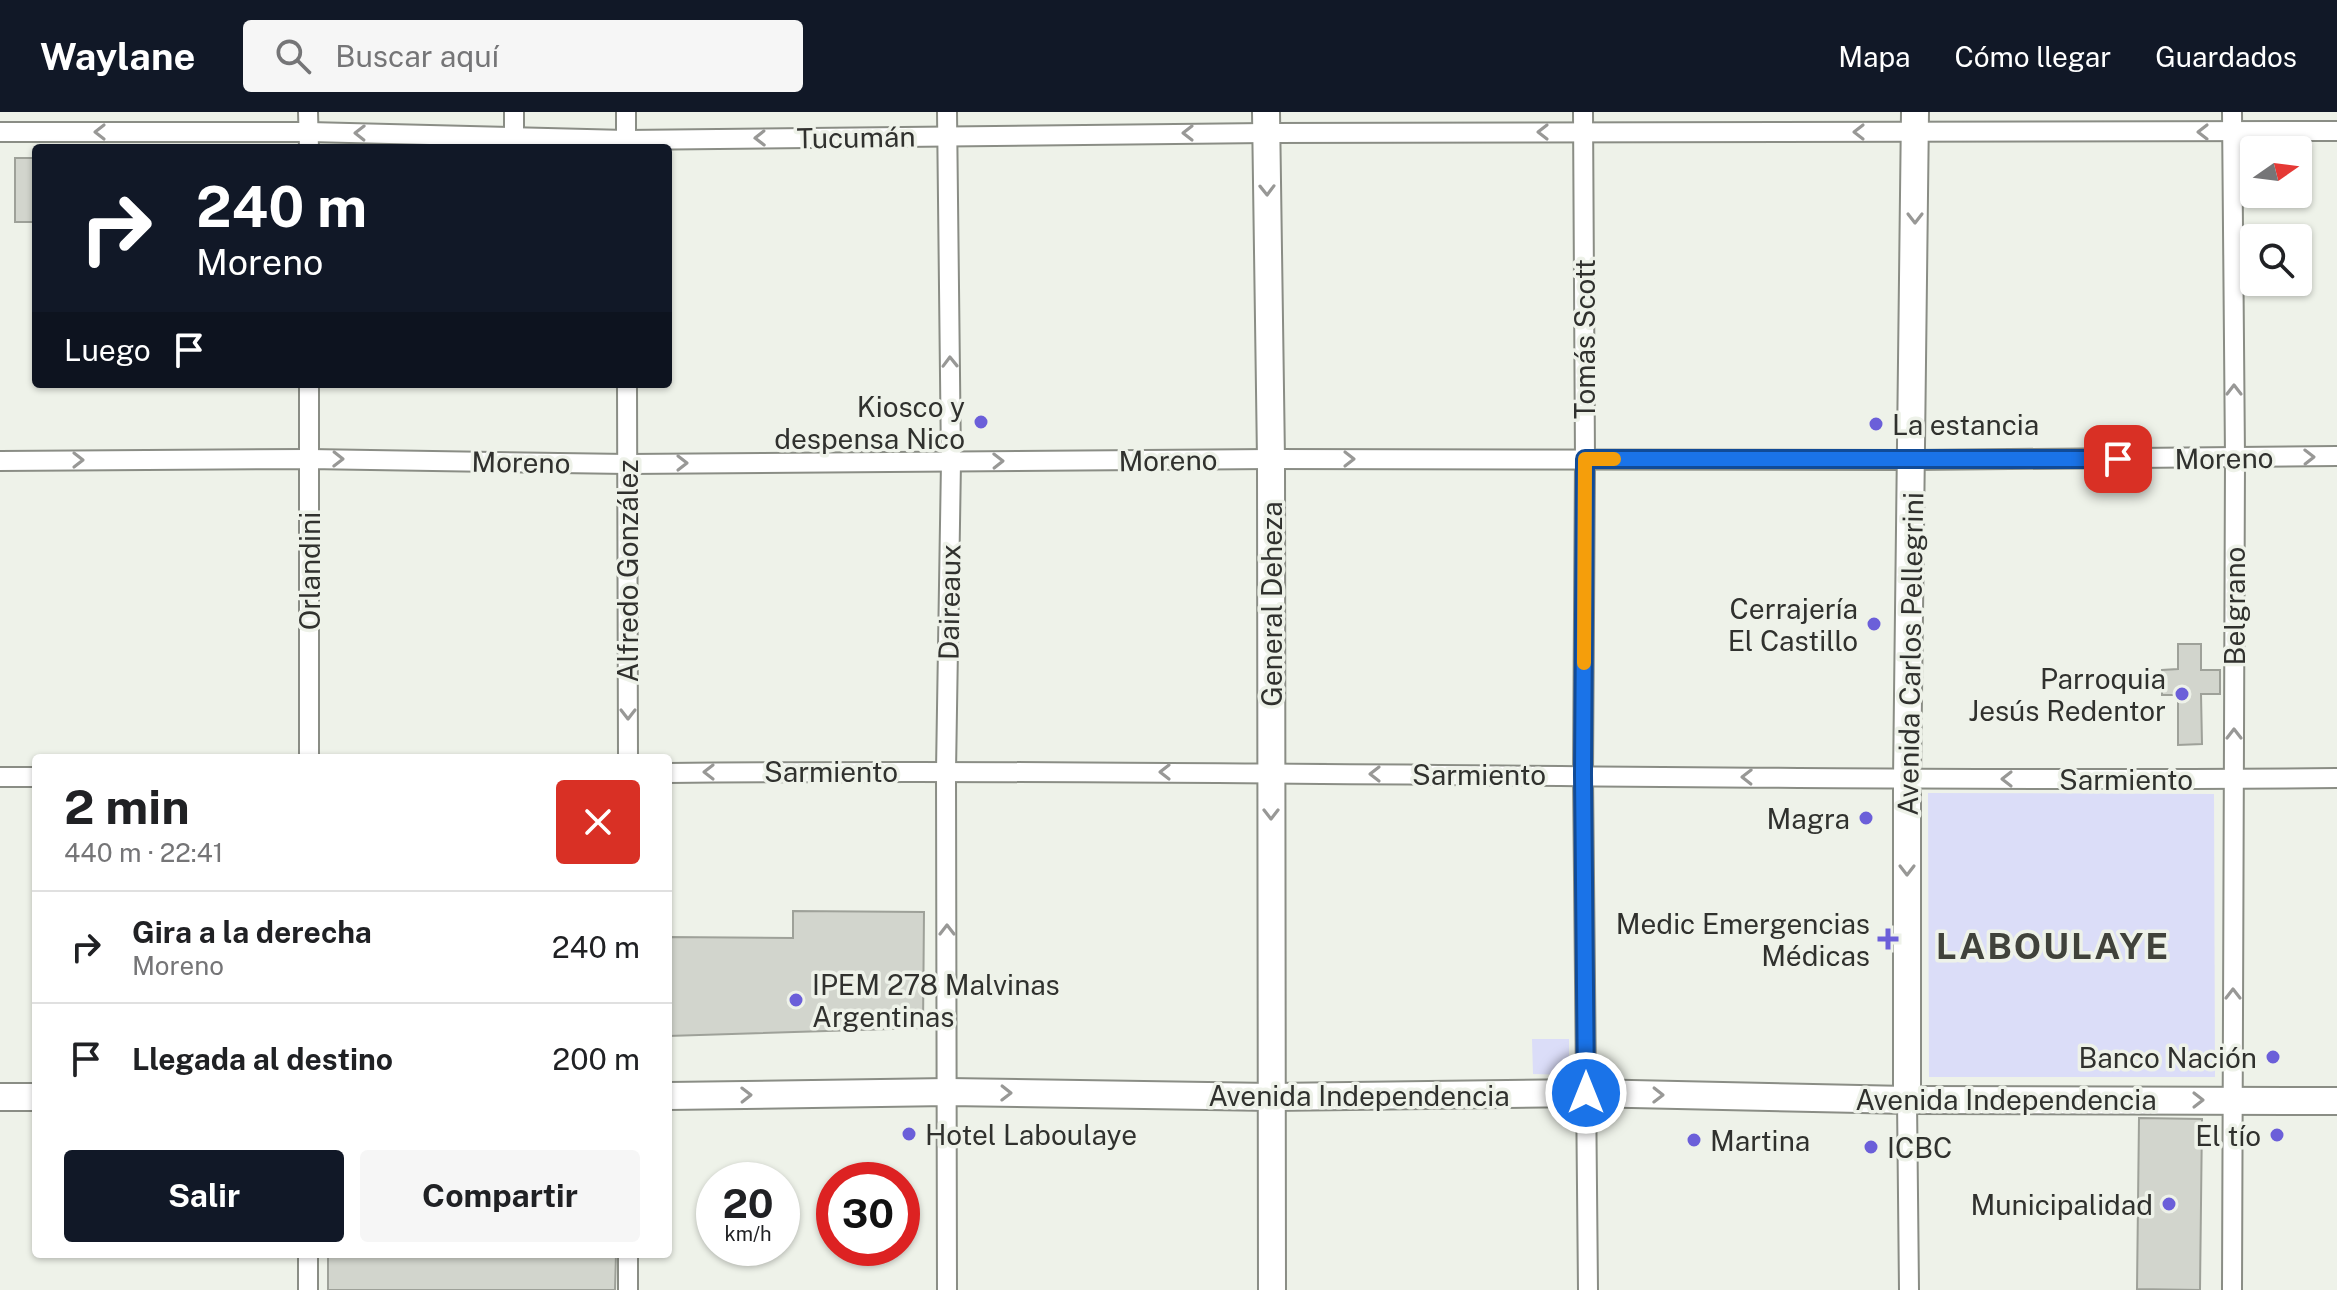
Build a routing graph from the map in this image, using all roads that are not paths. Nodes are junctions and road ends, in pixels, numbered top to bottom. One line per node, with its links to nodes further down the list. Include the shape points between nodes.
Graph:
1 (308, 112): 15 (street)
2 (514, 112): 14 (street)
3 (626, 112): 16 (street)
4 (947, 112): 13 (street, Daireaux)
5 (1583, 112): 11 (street, Tomás Scott)
6 (2232, 112): 12 (street, Belgrano)
7 (1266, 122): 11 (street, Tucumán, one-way to 7); 13 (street, Tucumán, one-way to 13); 22 (main road, General Deheza, one-way to 22)
8 (1916, 122): 11 (street, Tucumán, one-way to 11); 12 (street, Tucumán, one-way to 8); 24 (main road, Avenida Carlos Pellegrini, one-way to 24)
9 (2337, 131): 12 (street, Tucumán)
10 (0, 132): 15 (street, Tucumán, one-way to 10)
11 (1583, 132): 23 (street, Tomás Scott)
12 (2232, 132): 20 (street, Belgrano, one-way to 12)
13 (947, 135): 16 (street, Tucumán, one-way to 16); 26 (street, Daireaux, one-way to 13)
14 (514, 137): 15 (street, Tucumán, one-way to 15); 16 (street, Tucumán)
15 (309, 140)
16 (626, 144)
17 (309, 388): 21 (street, Orlandini)
18 (627, 388): 27 (street, Alfredo González)
19 (2337, 456): 20 (street, Moreno, one-way to 19)
20 (2235, 458): 24 (street, Moreno); 38 (street, Belgrano, one-way to 20)
21 (309, 459): 25 (street, Moreno, one-way to 21); 27 (street, Moreno, one-way to 27); 28 (street, Orlandini)
22 (1271, 459): 23 (street, Moreno, one-way to 23); 26 (street, Moreno, one-way to 22); 32 (main road, General Deheza)
23 (1585, 459): 24 (street, Moreno); 33 (street, Tomás Scott)
24 (1913, 460): 37 (main road, Avenida Carlos Pellegrini)
25 (0, 461)
26 (951, 462): 27 (street, Moreno, one-way to 26); 30 (street, Daireaux)
27 (627, 464): 29 (street, Alfredo González, one-way to 29)
28 (309, 754)
29 (628, 754)
30 (946, 771): 31 (street, Sarmiento, one-way to 31); 32 (street, Sarmiento, one-way to 30); 39 (street, Daireaux, one-way to 30)
31 (672, 773)
32 (1271, 773): 33 (street, Sarmiento, one-way to 32); 44 (main road, General Deheza, one-way to 44)
33 (1583, 775): 37 (street, Sarmiento, one-way to 33); 40 (street, Tomás Scott)
34 (0, 777): 35 (street)
35 (32, 777)
36 (2337, 778): 38 (street, Sarmiento)
37 (1907, 779): 38 (street, Sarmiento, one-way to 37); 45 (main road, Avenida Carlos Pellegrini, one-way to 45)
38 (2234, 779): 46 (street, Belgrano, one-way to 38)
39 (948, 1092): 41 (main road, Avenida Independencia, one-way to 39); 44 (main road, Avenida Independencia, one-way to 44); 52 (street, Daireaux)
40 (1586, 1093): 44 (main road, Avenida Independencia); 45 (main road, Avenida Independencia, one-way to 45); 54 (street, Tomás Scott)
41 (672, 1096)
42 (0, 1097): 43 (main road)
43 (32, 1097)
44 (1272, 1097): 53 (main road, General Deheza)
45 (1907, 1100): 46 (main road, Avenida Independencia, one-way to 46); 55 (street)
46 (2232, 1100): 47 (main road, Avenida Independencia); 56 (street, Belgrano)
47 (2337, 1101)
48 (308, 1258): 50 (street)
49 (628, 1258): 51 (street)
50 (308, 1290)
51 (628, 1290)
52 (947, 1290)
53 (1272, 1290)
54 (1588, 1290)
55 (1909, 1290)
56 (2232, 1290)

